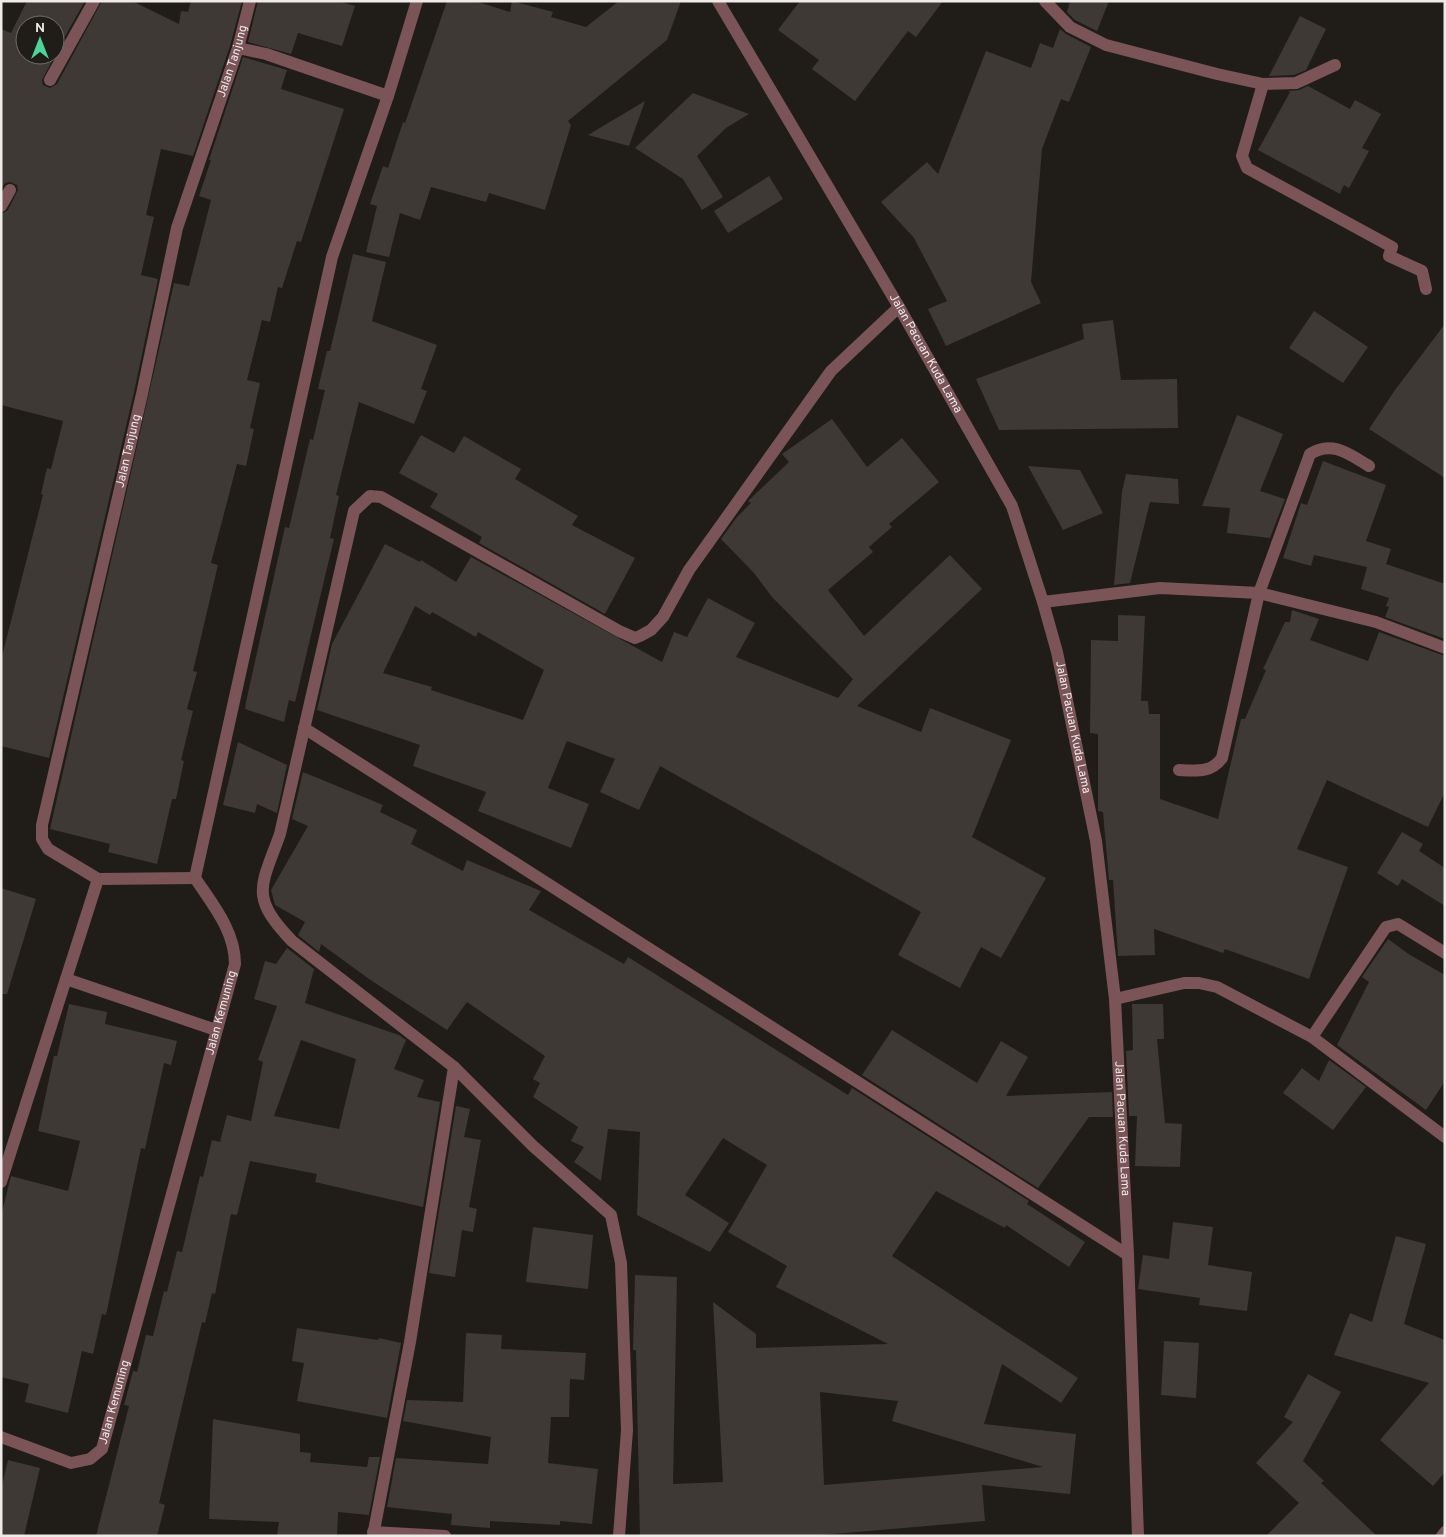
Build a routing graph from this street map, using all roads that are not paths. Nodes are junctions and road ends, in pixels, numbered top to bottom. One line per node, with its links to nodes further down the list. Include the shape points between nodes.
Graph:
1 (94, 1): 8 (street)
2 (250, 1): 6 (street, Jalan Tanjung)
3 (417, 1): 10 (street)
4 (718, 1): 14 (street, Jalan Pacuan Kuda Lama)
5 (1045, 1): 9 (street, via 1070,27 1106,45)
6 (238, 48): 10 (street, via 266,54); 22 (street, Jalan Tanjung, via 177,228 140,404 42,826 42,839 48,849)
7 (1335, 64): 9 (street, via 1296,83)
8 (50, 80)
9 (1263, 84): 13 (street, via 1242,156 1247,168 1392,247 1389,256 1422,270)
10 (388, 96): 21 (street, via 332,257)
11 (10, 190): 12 (street)
12 (1, 206)
13 (1426, 289)
14 (899, 307): 17 (street, Jalan Pacuan Kuda Lama, via 1012,506); 19 (street, via 831,371 690,570 663,617 651,630 635,638 381,497 370,496 363,500 354,511)
15 (1369, 466): 16 (street, via 1339,449 1323,448 1310,454)
16 (1259, 592): 17 (street, via 1160,588); 18 (street, via 1376,622); 20 (street, via 1222,758 1208,770)
17 (1043, 602): 25 (street, Jalan Pacuan Kuda Lama, via 1057,652 1096,841)
18 (1445, 648)
19 (304, 728): 28 (street, via 280,834 263,883 263,899 271,920 292,941); 31 (street)
20 (1180, 770)
21 (195, 878): 22 (street); 26 (street, Jalan Kemuning, via 221,918 235,948 235,964)
22 (98, 879): 24 (street)
23 (1445, 953): 27 (street, via 1398,924 1386,927)
24 (66, 979): 26 (street); 30 (street)
25 (1115, 999): 27 (street, via 1184,983 1199,983 1217,987); 31 (street, Jalan Pacuan Kuda Lama)
26 (216, 1030): 32 (street, Jalan Kemuning, via 102,1449 90,1459 71,1463)
27 (1312, 1037): 29 (street)
28 (454, 1067): 34 (street, via 410,1342); 36 (street, via 533,1146 611,1215 621,1263 627,1430)
29 (1445, 1137)
30 (1, 1182)
31 (1128, 1255): 37 (street, Jalan Pacuan Kuda Lama)
32 (1, 1437)
33 (1445, 1532): 38 (street)
34 (373, 1534): 35 (street)
35 (444, 1536)
36 (619, 1536)
37 (1138, 1536)
38 (1442, 1536)

